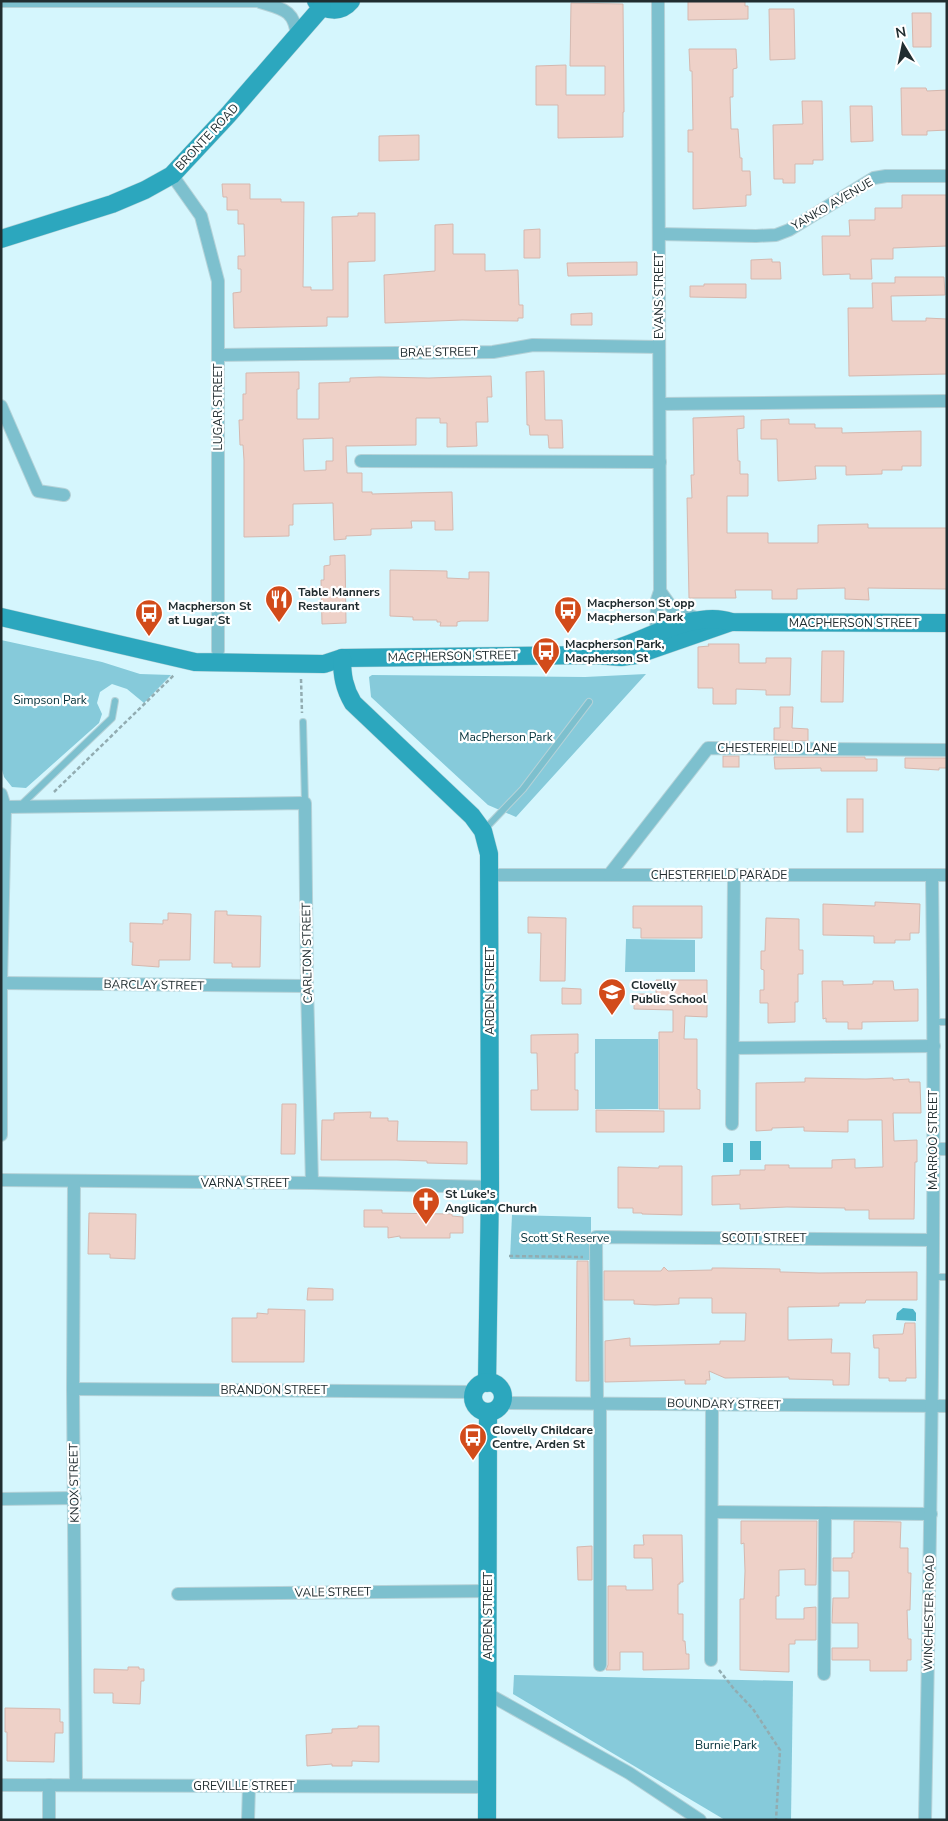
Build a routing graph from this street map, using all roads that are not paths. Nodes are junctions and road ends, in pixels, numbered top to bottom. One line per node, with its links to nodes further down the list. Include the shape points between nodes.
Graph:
1 (26, 1): 4 (street); 5 (street)
2 (351, 1): 6 (main road, via 335,10)
3 (658, 1): 10 (street, EVANS STREET)
4 (1, 2)
5 (262, 2): 7 (street, via 290,15)
6 (319, 4): 7 (main road, BRONTE ROAD)
7 (297, 37): 8 (main road, BRONTE ROAD)
8 (172, 175): 11 (main road, BRONTE ROAD, via 112,204); 13 (street, LUGAR STREET, via 201,216 218,281)
9 (947, 176): 10 (street, YANKO AVENUE, via 874,178 776,235)
10 (659, 234): 12 (street, EVANS STREET)
11 (1, 239)
12 (659, 347): 13 (street, BRAE STREET, via 533,345 492,352); 15 (street, EVANS STREET)
13 (218, 355): 26 (street, LUGAR STREET)
14 (947, 401): 15 (street)
15 (660, 404): 18 (street, EVANS STREET)
16 (1, 406): 19 (street, via 38,491)
17 (361, 461): 18 (street)
18 (660, 462): 20 (street, EVANS STREET)
19 (64, 495)
20 (660, 591): 22 (street, via 672,608); 25 (street, EVANS STREET, via 657,600)
21 (1, 616): 27 (main road, MACPHERSON STREET)
22 (698, 620): 23 (main road, MACPHERSON STREET, via 721,618); 25 (main road, MACPHERSON STREET)
23 (731, 622): 24 (main road, MACPHERSON STREET); 25 (main road, MACPHERSON STREET)
24 (947, 623)
25 (660, 641): 28 (main road, MACPHERSON STREET, via 636,655 621,657 594,654)
26 (218, 651): 27 (main road, MACPHERSON STREET, via 195,650); 28 (main road, MACPHERSON STREET, via 325,653)
27 (172, 656): 28 (main road, MACPHERSON STREET, via 195,662 324,664)
28 (342, 658): 37 (main road, ARDEN STREET, via 344,688 353,703 444,788)
29 (115, 701): 35 (lane, via 112,718)
30 (590, 702): 37 (lane, via 523,789)
31 (303, 722): 34 (lane, CARLTON STREET)
32 (947, 750): 39 (street, CHESTERFIELD LANE, via 708,748)
33 (1, 794): 36 (street)
34 (305, 803): 35 (street); 44 (street, CARLTON STREET)
35 (20, 806): 36 (street)
36 (5, 807): 43 (street)
37 (483, 831): 38 (main road, ARDEN STREET, via 490,854)
38 (491, 875): 39 (street, CHESTERFIELD PARADE); 55 (main road, ARDEN STREET)
39 (609, 875): 40 (street, CHESTERFIELD PARADE)
40 (734, 875): 41 (street, CHESTERFIELD PARADE); 47 (street)
41 (932, 875): 42 (street, CHESTERFIELD PARADE); 45 (street, MARROO STREET)
42 (947, 875)
43 (1, 983): 44 (street, BARCLAY STREET); 49 (street)
44 (307, 986): 54 (street, CARLTON STREET)
45 (940, 1022): 46 (street, MARROO STREET)
46 (934, 1046): 47 (street); 50 (street, MARROO STREET)
47 (733, 1048): 48 (street)
48 (732, 1124)
49 (1, 1135)
50 (934, 1149): 51 (street); 56 (street, MARROO STREET)
51 (947, 1149)
52 (1, 1180): 53 (street, VARNA STREET)
53 (74, 1182): 54 (street, VARNA STREET); 60 (street, KNOX STREET)
54 (312, 1183): 55 (street, VARNA STREET)
55 (490, 1187): 59 (main road, ARDEN STREET)
56 (933, 1240): 57 (street, MARROO STREET); 61 (street, SCOTT STREET, via 596,1237)
57 (933, 1277): 58 (lane); 63 (street, MARROO STREET)
58 (947, 1277)
59 (481, 1387): 60 (street, BRANDON STREET); 65 (main road, via 475,1405 483,1411); 65 (main road, via 492,1383 500,1388 503,1397)
60 (73, 1389): 66 (street, KNOX STREET)
61 (598, 1403): 62 (street, BOUNDARY STREET); 65 (street, BOUNDARY STREET); 74 (street)
62 (712, 1404): 63 (street, BOUNDARY STREET); 68 (street)
63 (932, 1406): 64 (street, BOUNDARY STREET); 70 (street, WINCHESTER ROAD)
64 (947, 1406)
65 (495, 1408): 71 (main road, ARDEN STREET)
66 (75, 1498): 67 (street); 79 (street, KNOX STREET)
67 (1, 1499)
68 (712, 1512): 69 (street); 73 (street)
69 (825, 1513): 70 (street); 75 (street)
70 (931, 1514): 86 (street, WINCHESTER ROAD)
71 (488, 1590): 72 (street, VALE STREET); 76 (main road, ARDEN STREET)
72 (178, 1594)
73 (711, 1660)
74 (600, 1665)
75 (824, 1674)
76 (488, 1694): 81 (main road, ARDEN STREET); 85 (street, via 629,1773)
77 (1, 1785): 78 (street, GREVILLE STREET)
78 (49, 1786): 79 (street, GREVILLE STREET); 82 (street)
79 (76, 1786): 80 (street, GREVILLE STREET)
80 (249, 1786): 81 (street, GREVILLE STREET); 83 (street)
81 (487, 1787): 84 (main road, ARDEN STREET)
82 (49, 1820)
83 (248, 1820)
84 (487, 1820)
85 (700, 1820)
86 (925, 1820)

